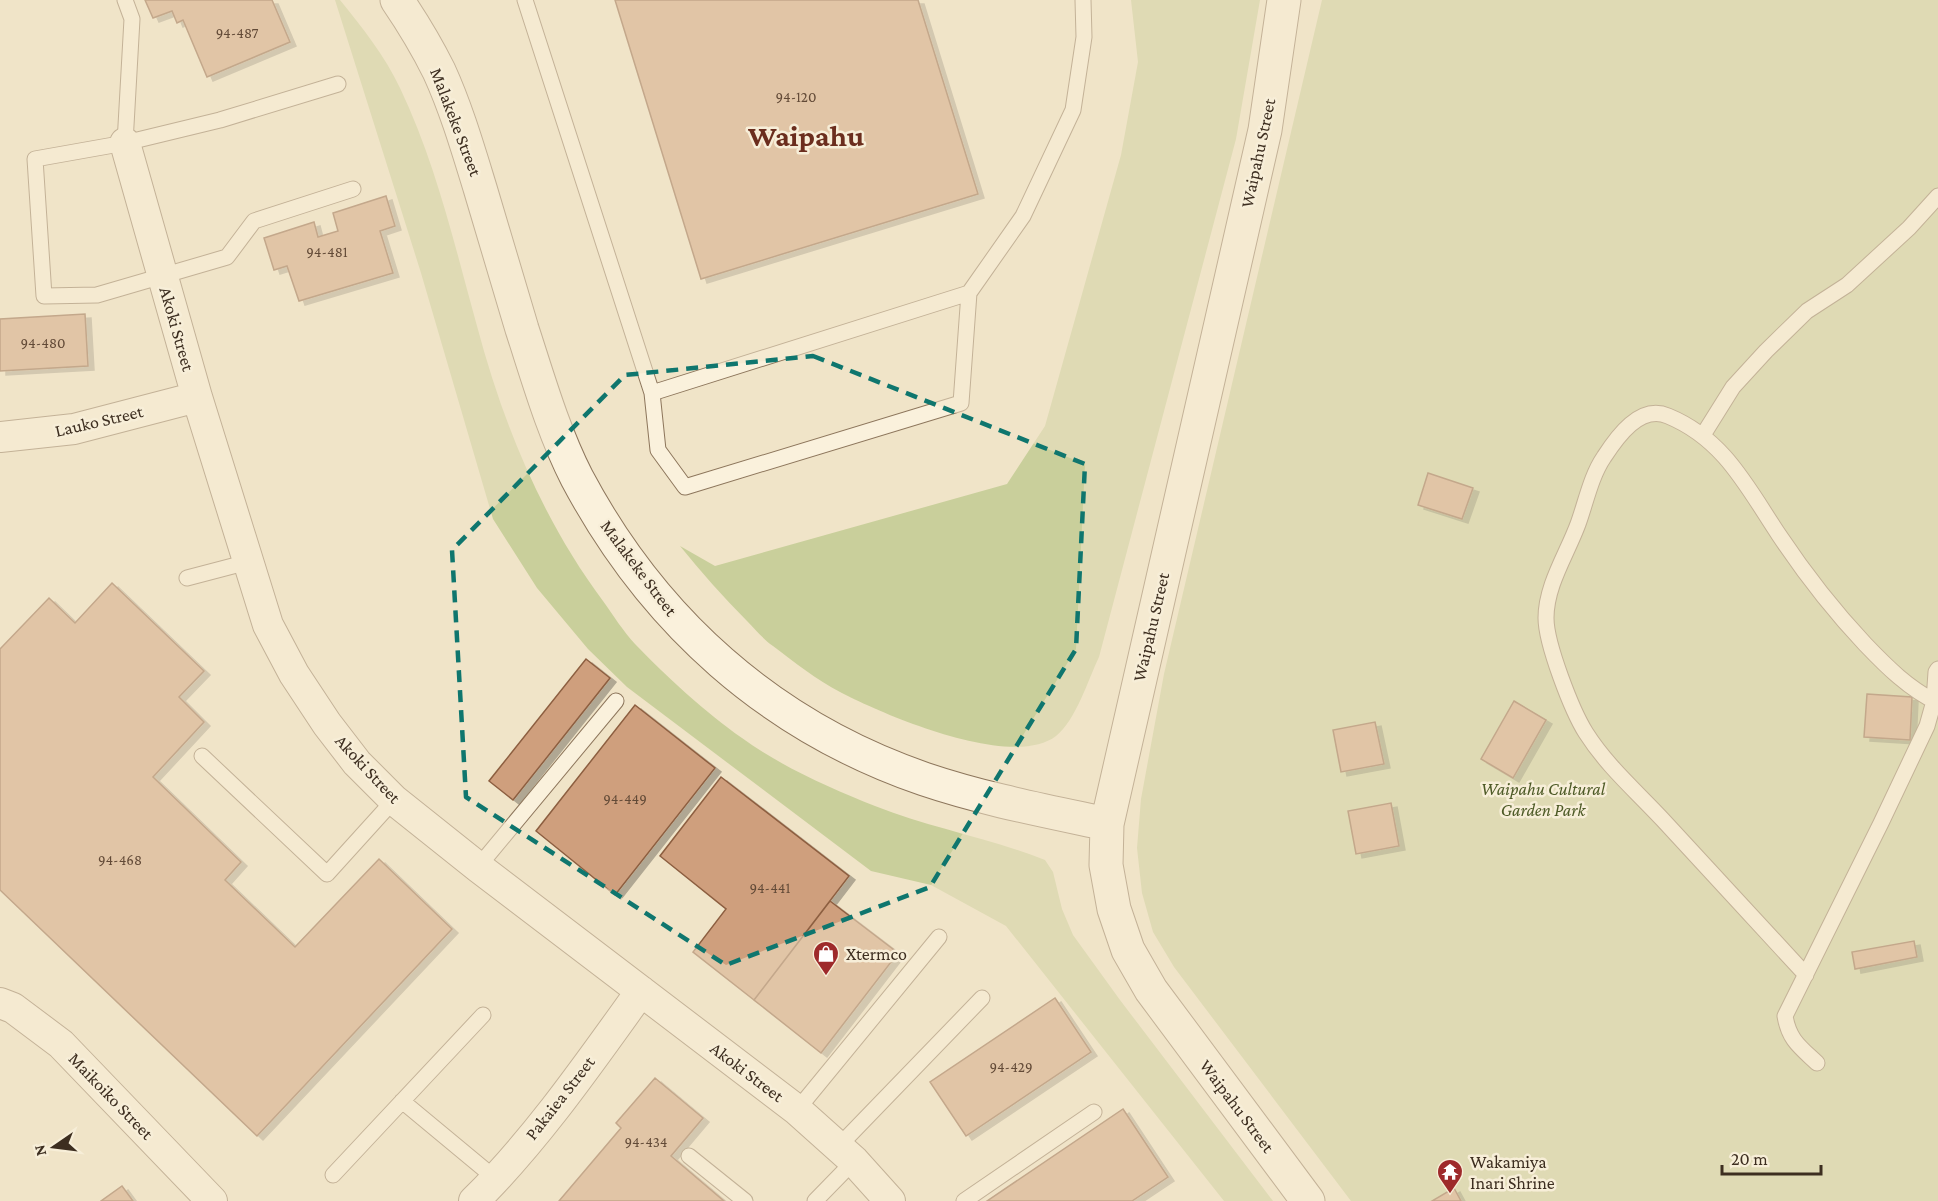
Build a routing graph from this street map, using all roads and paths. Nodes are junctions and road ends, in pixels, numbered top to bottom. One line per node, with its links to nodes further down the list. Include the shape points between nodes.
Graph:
1 (125, 0): 7 (lane, via 132,19)
2 (397, 0): 23 (street, Malakeke Street, via 439,71 466,142 523,330 576,475 611,537 653,592 714,658 769,702 830,738 924,779)
3 (525, 0): 12 (lane)
4 (1083, 0): 11 (lane, via 1083,37 1073,110 1023,216)
5 (1284, 0): 23 (street, Waipahu Street, via 1265,130)
6 (338, 84): 7 (lane, via 220,120)
7 (125, 143): 10 (street, Akoki Street); 10 (lane, via 35,159 44,296 97,295)
8 (353, 189): 10 (lane, via 254,221 227,257)
9 (1938, 196): 14 (lane, via 1847,285 1807,311 1766,351 1733,387)
10 (162, 275): 13 (street, Akoki Street)
11 (969, 293): 12 (lane); 12 (lane, via 961,403 685,487 658,450)
12 (652, 393)
13 (197, 397): 15 (street, Lauko Street, via 74,429); 16 (street, Akoki Street)
14 (1702, 435): 20 (lane, via 1736,471 1832,608 1896,676); 26 (lane, via 1665,414 1651,413 1635,420 1616,438 1599,465 1551,588 1546,619 1553,657 1584,730 1606,762)
15 (0, 437)
16 (248, 562): 17 (lane); 22 (street, Akoki Street, via 268,625 294,674 357,763)
17 (188, 578)
18 (1938, 669): 20 (lane)
19 (616, 700): 24 (lane)
20 (1936, 702): 26 (lane, via 1928,726)
21 (202, 756): 22 (lane, via 327,874)
22 (394, 800): 24 (street, Akoki Street)
23 (1107, 824): 45 (street, Waipahu Street, via 1106,865 1114,909 1128,950 1151,990)
24 (478, 867): 27 (street, Akoki Street)
25 (939, 936): 33 (lane)
26 (1806, 975): 31 (lane, via 1785,1016 1795,1042)
27 (641, 992): 33 (street, Akoki Street); 38 (street, Pakaiea Street)
28 (982, 998): 35 (lane)
29 (0, 1003): 39 (street, Maikoiko Street, via 13,1008 61,1044)
30 (483, 1015): 32 (lane)
31 (1817, 1063)
32 (402, 1101): 37 (lane); 38 (lane)
33 (797, 1110): 35 (street, Akoki Street)
34 (1094, 1112): 44 (lane)
35 (846, 1154): 42 (lane); 43 (street, Akoki Street)
36 (689, 1155): 41 (lane)
37 (333, 1174)
38 (496, 1179): 40 (street, Pakaiea Street)
39 (212, 1201)
40 (474, 1201)
41 (745, 1201)
42 (815, 1201)
43 (890, 1201)
44 (964, 1201)
45 (1308, 1201)

